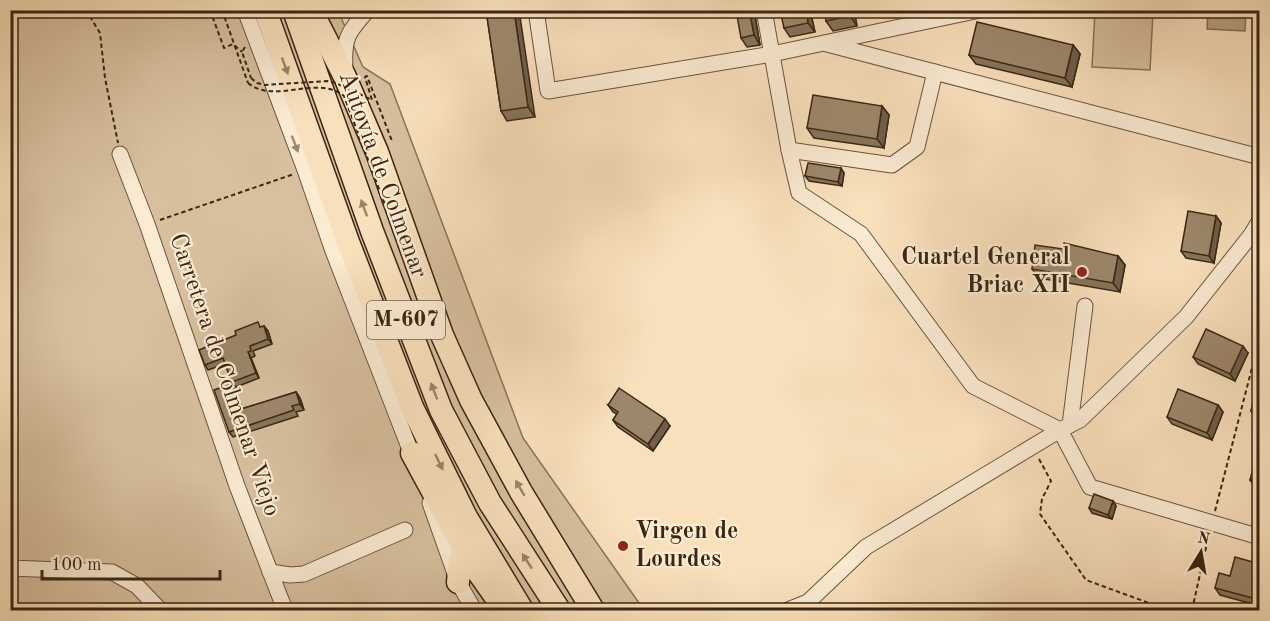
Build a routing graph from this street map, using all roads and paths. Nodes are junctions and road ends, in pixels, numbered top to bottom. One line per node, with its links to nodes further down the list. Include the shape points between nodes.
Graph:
1 (86, 10): 22 (path, via 100,33)
2 (210, 10): 14 (path, via 224,48)
3 (222, 10): 14 (path)
4 (236, 10): 16 (street)
5 (245, 10): 16 (street)
6 (265, 10): 44 (highway, M-607, one-way to 44, via 412,407 466,516)
7 (294, 10): 45 (highway, Autovía de Colmenar / M-607, one-way to 7, via 490,503 441,410 372,231)
8 (368, 10): 13 (street)
9 (536, 10): 17 (street, via 548,91)
10 (764, 10): 17 (street)
11 (980, 10): 15 (street)
12 (314, 17): 13 (street, via 332,33); 19 (highway)
13 (350, 30): 19 (street, via 344,50)
14 (233, 44): 16 (path); 25 (path, bridge, via 248,83 255,88 330,88 344,96)
15 (824, 44): 17 (street); 18 (street)
16 (250, 48): 20 (path, bridge, via 251,78 265,85 327,81 372,100 367,76); 24 (street, one-way to 24)
17 (772, 54): 21 (street)
18 (935, 72): 21 (street, via 917,147 892,165); 23 (street)
19 (345, 77): 46 (highway, one-way to 19, via 471,400 442,335 381,162)
20 (392, 141)
21 (789, 150): 30 (street, via 799,193 861,234 973,386)
22 (120, 154): 27 (street, Carretera de Colmenar Viejo)
23 (1260, 157)
24 (305, 171): 27 (path); 32 (street)
25 (387, 210)
26 (1260, 220): 30 (street, via 1186,317 1088,413)
27 (147, 224): 38 (street, Carretera de Colmenar Viejo)
28 (1085, 306): 30 (street)
29 (1260, 337): 33 (path)
30 (1065, 427): 31 (street); 33 (street, via 1090,487)
31 (1032, 448): 47 (street, via 859,552 807,602); 48 (path, via 1051,481 1040,514 1086,580)
32 (412, 453): 36 (highway); 39 (street)
33 (1212, 524): 35 (street); 49 (path)
34 (405, 530): 38 (street, via 304,574)
35 (1260, 537)
36 (471, 562): 39 (highway, via 460,561); 43 (highway)
37 (10, 568): 40 (street, via 112,573 137,586)
38 (270, 572): 41 (street, Carretera de Colmenar Viejo)
39 (458, 582): 42 (street)
40 (160, 610)
41 (285, 610)
42 (474, 610)
43 (505, 610)
44 (522, 610)
45 (559, 610)
46 (593, 610)
47 (788, 610)
48 (1168, 610)
49 (1192, 610)

